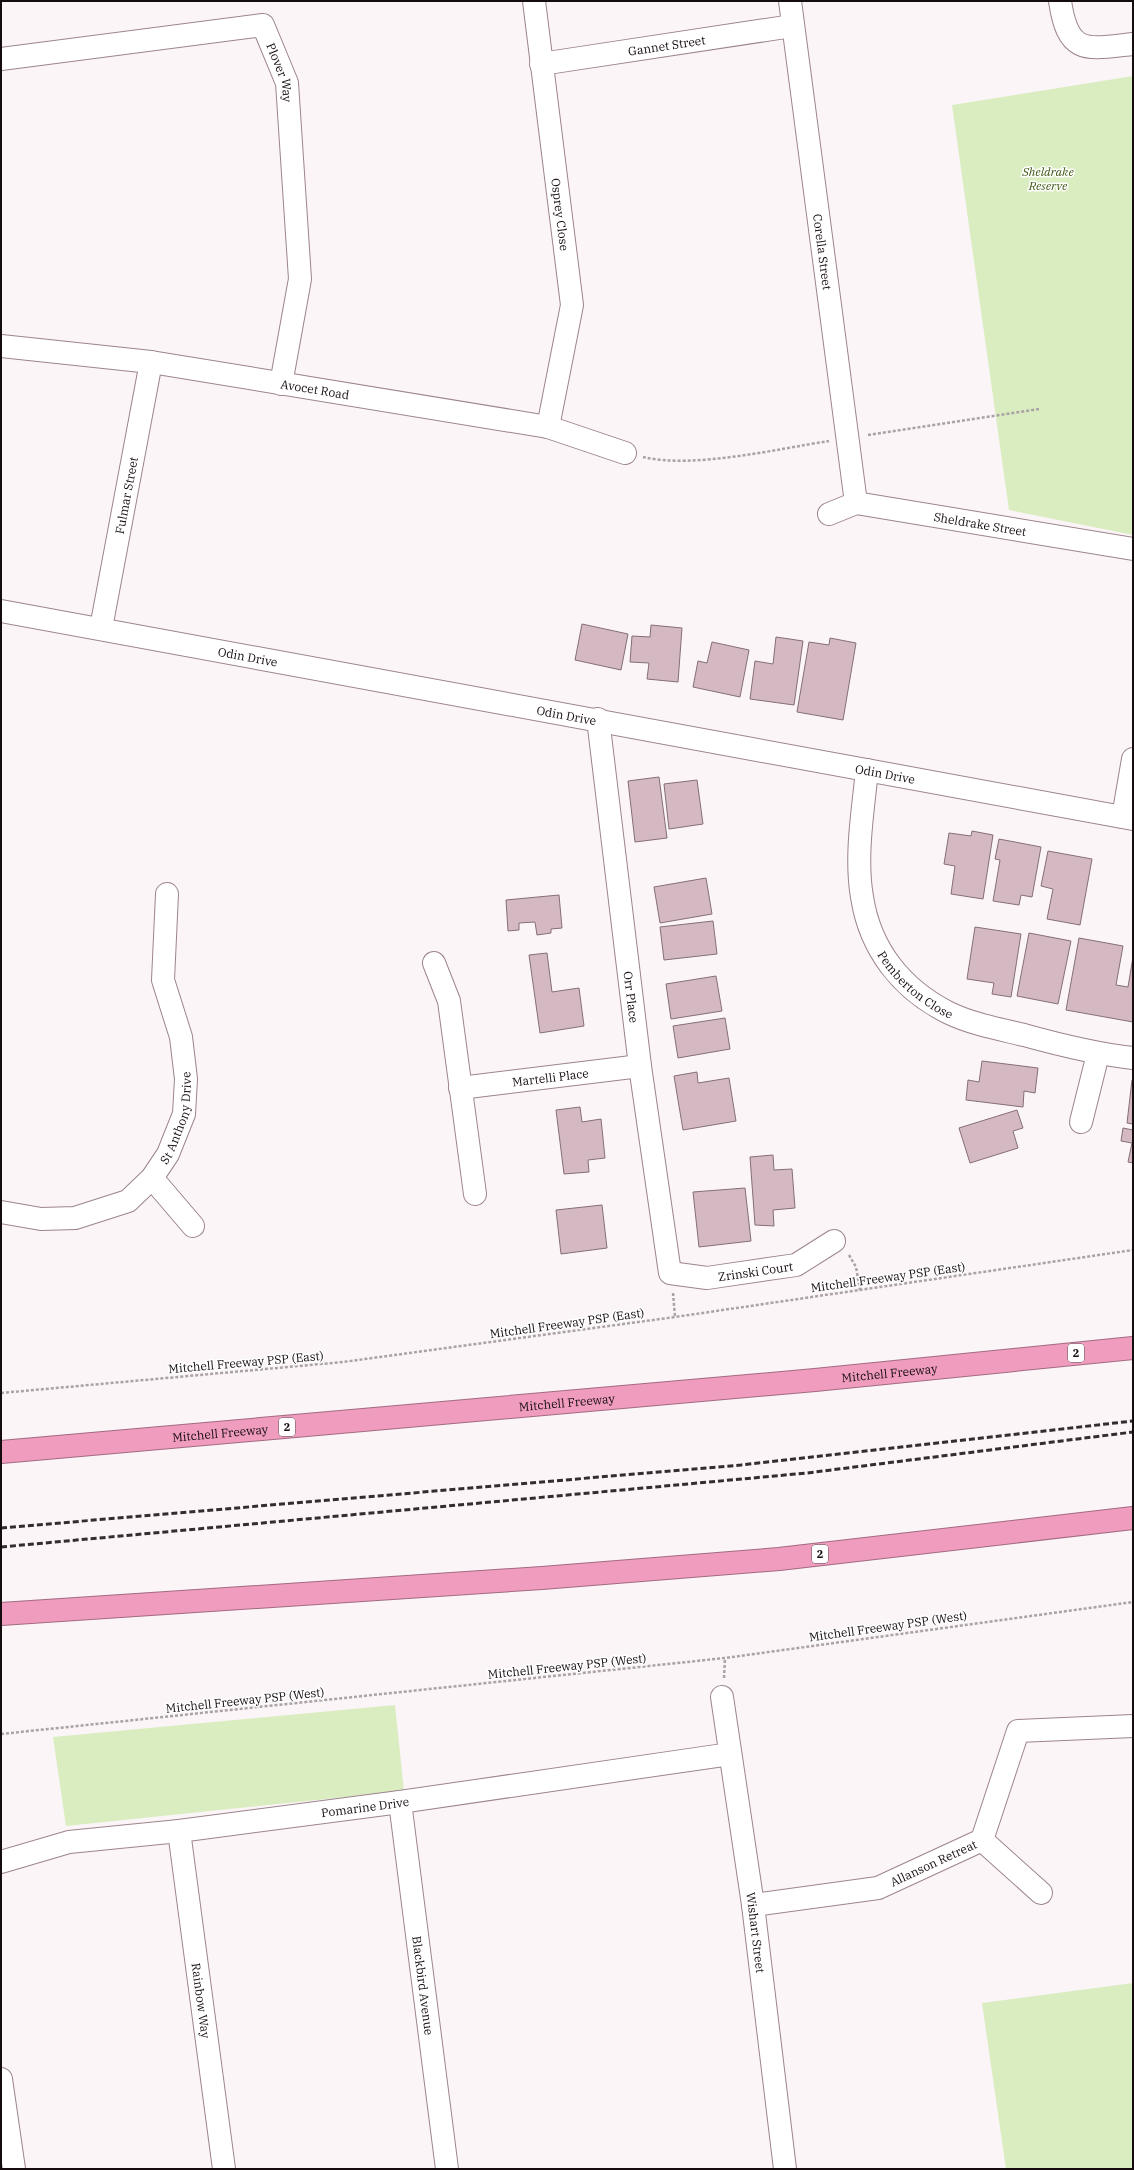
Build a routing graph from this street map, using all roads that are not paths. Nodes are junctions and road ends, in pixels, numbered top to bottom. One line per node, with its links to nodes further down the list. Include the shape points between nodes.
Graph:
1 (534, 1): 7 (street, Osprey Close)
2 (790, 1): 4 (street, Corella Street)
3 (1060, 1): 5 (street, via 1068,31 1079,44 1095,48)
4 (792, 26): 7 (street, Gannet Street); 13 (street, Corella Street)
5 (1133, 44)
6 (1, 59): 10 (street, Plover Way, via 263,25 287,83 300,279)
7 (541, 64): 11 (street, Osprey Close, via 572,305)
8 (1, 346): 9 (street, Avocet Road)
9 (151, 362): 10 (street, Avocet Road); 17 (street, Fulmar Street)
10 (280, 384): 11 (street, Avocet Road)
11 (548, 427): 12 (street, Avocet Road)
12 (625, 453)
13 (856, 504): 14 (street, Sheldrake Street); 15 (street, Sheldrake Street)
14 (829, 514)
15 (1133, 549)
16 (1, 611): 17 (street, Odin Drive)
17 (101, 628): 18 (street, Odin Drive)
18 (598, 719): 20 (street, Odin Drive); 26 (street, Orr Place)
19 (1133, 759): 21 (street)
20 (867, 770): 21 (street, Odin Drive); 24 (street, Pemberton Close, via 860,853 862,896 868,925 886,961 901,979 924,998 949,1013 977,1023)
21 (1128, 818)
22 (167, 894): 29 (street, St Anthony Drive, via 163,980 181,1037 186,1080 184,1114 168,1154)
23 (434, 964): 27 (street, via 450,1001)
24 (1098, 1054): 25 (street, Pemberton Close); 28 (street)
25 (1133, 1058)
26 (640, 1066): 27 (street, Martelli Place); 34 (street, Orr Place)
27 (460, 1088): 30 (street)
28 (1081, 1122)
29 (152, 1178): 31 (street, St Anthony Drive, via 128,1201 75,1218 41,1218); 32 (street)
30 (475, 1194)
31 (1, 1212)
32 (193, 1226)
33 (832, 1242): 34 (street, Zrinski Court, via 796,1266 707,1278)
34 (670, 1273)
35 (1133, 1348): 36 (highway, Mitchell Freeway / 2, via 815,1380)
36 (1, 1452)
37 (1133, 1518): 38 (highway, 2, via 779,1559 534,1579)
38 (1, 1614)
39 (722, 1696): 41 (street, Wishart Street)
40 (1133, 1726): 44 (street, Allanson Retreat, via 1018,1731)
41 (730, 1754): 42 (street, Pomarine Drive); 47 (street, Wishart Street)
42 (400, 1802): 43 (street, Pomarine Drive); 51 (street, Blackbird Avenue)
43 (180, 1831): 45 (street, Pomarine Drive, via 69,1842); 50 (street, Rainbow Way)
44 (982, 1840): 46 (street); 47 (street, Allanson Retreat, via 878,1888)
45 (1, 1862)
46 (1041, 1893)
47 (753, 1905): 52 (street, Wishart Street)
48 (1, 2079): 49 (street)
49 (14, 2169)
50 (224, 2169)
51 (447, 2169)
52 (785, 2169)

